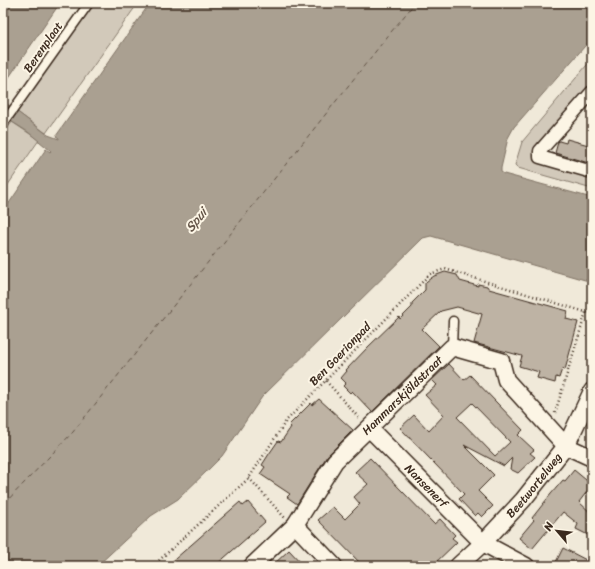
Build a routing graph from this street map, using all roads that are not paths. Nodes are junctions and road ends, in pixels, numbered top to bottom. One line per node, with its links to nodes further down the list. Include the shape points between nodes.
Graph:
1 (88, 3): 3 (lane, Berenplaat)
2 (592, 92): 4 (street, via 540,151 540,157)
3 (5, 122)
4 (592, 172)
5 (453, 321): 6 (lane)
6 (452, 347): 8 (street, Hammarskjöldstraat); 9 (street, Hammarskjöldstraat, via 501,361 506,380)
7 (592, 391): 9 (street, Beetwortelweg)
8 (370, 429): 11 (street, Hammarskjöldstraat, via 335,461); 12 (street, Nansenerf)
9 (566, 446): 10 (street); 12 (street, Beetwortelweg, via 523,500)
10 (592, 458)
11 (295, 525): 13 (street, Hammarskjöldstraat); 14 (street)
12 (483, 543): 15 (street, Beetwortelweg); 16 (street, Nansenerf)
13 (252, 566)
14 (334, 566)
15 (458, 566)
16 (526, 566)

